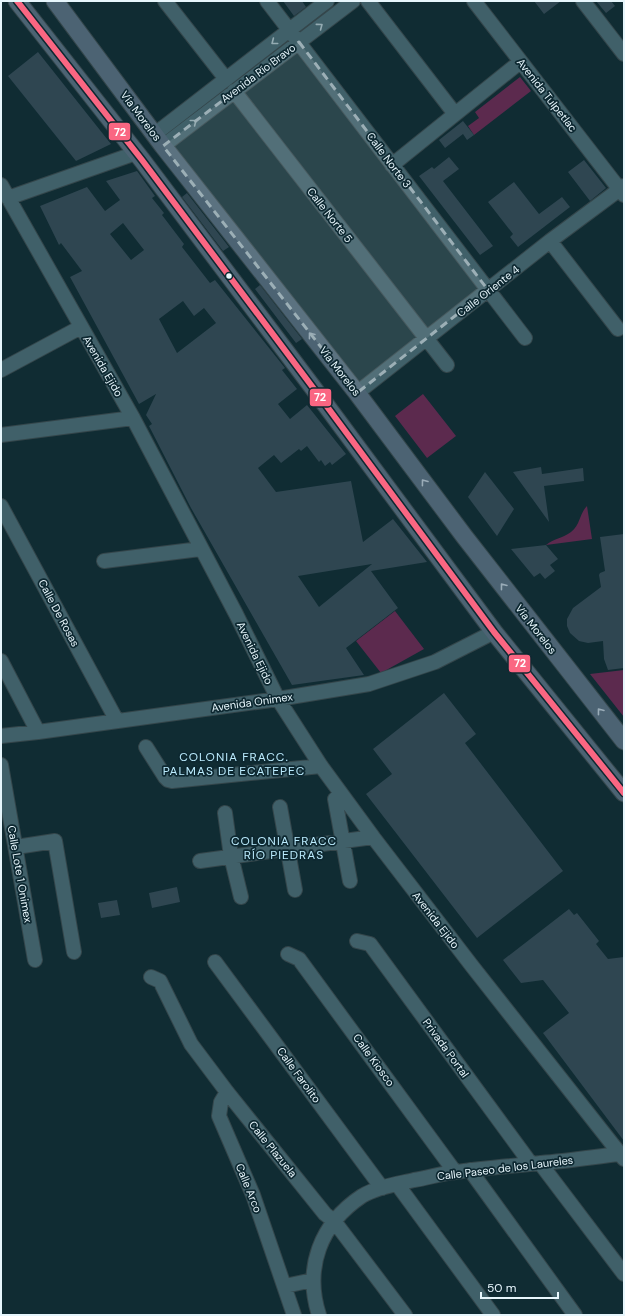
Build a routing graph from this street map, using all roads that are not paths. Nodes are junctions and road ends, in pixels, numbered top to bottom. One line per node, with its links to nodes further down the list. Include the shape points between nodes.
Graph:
1 (18, 1): 17 (main road)
2 (55, 1): 16 (main road, Vía Morelos)
3 (165, 1): 14 (street, Calle Norte 5)
4 (268, 1): 10 (street, Calle Norte 3)
5 (327, 1): 10 (street, Avenida Río Bravo)
6 (353, 1): 11 (street, Avenida Río Bravo, one-way to 6)
7 (368, 1): 15 (street)
8 (474, 1): 13 (street, Avenida Tulpetlac)
9 (583, 1): 12 (street)
10 (290, 30): 11 (street, Calle Norte 3); 14 (street, Avenida Río Bravo, one-way to 14)
11 (299, 42): 14 (street, Avenida Río Bravo); 18 (street, Calle Norte 3)
12 (624, 54)
13 (520, 62): 15 (street); 20 (street, Avenida Tulpetlac)
14 (230, 85): 16 (street, Avenida Río Bravo); 27 (street, Calle Norte 5)
15 (455, 114): 18 (street)
16 (159, 140): 30 (main road, Vía Morelos, one-way to 16)
17 (136, 153): 21 (street); 36 (main road)
18 (392, 165): 23 (street, Calle Norte 3)
19 (1, 186): 21 (street, Avenida Ejido)
20 (622, 190): 22 (street, Calle Oriente 4)
21 (8, 198): 24 (street, Avenida Ejido)
22 (550, 241): 23 (street, Calle Oriente 4); 25 (street)
23 (488, 290): 26 (street, Calle Norte 3); 27 (street, Calle Oriente 4)
24 (81, 327): 29 (street); 31 (street, Avenida Ejido)
25 (618, 329)
26 (525, 338)
27 (426, 339): 28 (street, Calle Norte 5); 30 (street, Calle Oriente 4)
28 (447, 365)
29 (1, 370)
30 (357, 393): 42 (main road, Vía Morelos, one-way to 30, via 464,536)
31 (133, 418): 32 (street); 34 (street, Avenida Ejido)
32 (1, 435)
33 (1, 506): 39 (street, Calle De Rosas)
34 (200, 549): 35 (street); 38 (street, Avenida Ejido)
35 (104, 561)
36 (494, 632): 38 (street, Avenida Onimex, via 435,662 399,675 369,684); 46 (main road)
37 (1, 661): 40 (street)
38 (278, 699): 39 (street, Avenida Onimex); 45 (street, Avenida Ejido)
39 (117, 721): 40 (street, Avenida Onimex)
40 (38, 732): 41 (street, Avenida Onimex)
41 (1, 736)
42 (624, 741)
43 (146, 747): 45 (street, via 165,777 172,781)
44 (1, 765): 52 (street, Calle Lote 1 Onimex)
45 (321, 766): 50 (street, Avenida Ejido)
46 (624, 793)
47 (335, 799): 51 (street)
48 (280, 807): 53 (street)
49 (224, 813): 54 (street)
50 (373, 837): 51 (street); 66 (street, Avenida Ejido)
51 (343, 841): 53 (street); 56 (street)
52 (16, 847): 60 (street, via 55,841); 62 (street, Calle Lote 1 Onimex)
53 (287, 848): 54 (street); 57 (street)
54 (231, 856): 55 (street); 58 (street)
55 (200, 860)
56 (350, 881)
57 (295, 890)
58 (240, 897)
59 (357, 941): 67 (street, Privada Portal, via 370,944)
60 (74, 952)
61 (288, 954): 69 (street, Calle Kiosco, via 299,959)
62 (35, 960)
63 (215, 962): 71 (street, Calle Farolito)
64 (151, 976): 65 (street, Calle Plazuela, via 160,981 191,1044)
65 (227, 1092): 72 (street, Calle Plazuela, via 325,1214); 75 (street, Calle Arco, via 221,1102 219,1116 253,1195)
66 (622, 1156): 67 (street, Calle Paseo de los Laureles)
67 (535, 1163): 68 (street, Calle Paseo de los Laureles); 73 (street, Privada Portal)
68 (470, 1170): 69 (street, Calle Paseo de los Laureles); 80 (street)
69 (455, 1172): 70 (street, Calle Paseo de los Laureles)
70 (397, 1184): 71 (street, Calle Paseo de los Laureles); 79 (street)
71 (382, 1188): 72 (street, Calle Paseo de los Laureles, via 363,1195)
72 (334, 1221): 74 (street, Calle Paseo de los Laureles, via 320,1244 314,1262); 78 (street, Calle Plazuela)
73 (624, 1274)
74 (313, 1280): 75 (street); 77 (street, Calle Paseo de los Laureles)
75 (284, 1286): 76 (street, Calle Arco)
76 (294, 1315)
77 (319, 1315)
78 (405, 1315)
79 (493, 1315)
80 (575, 1315)

